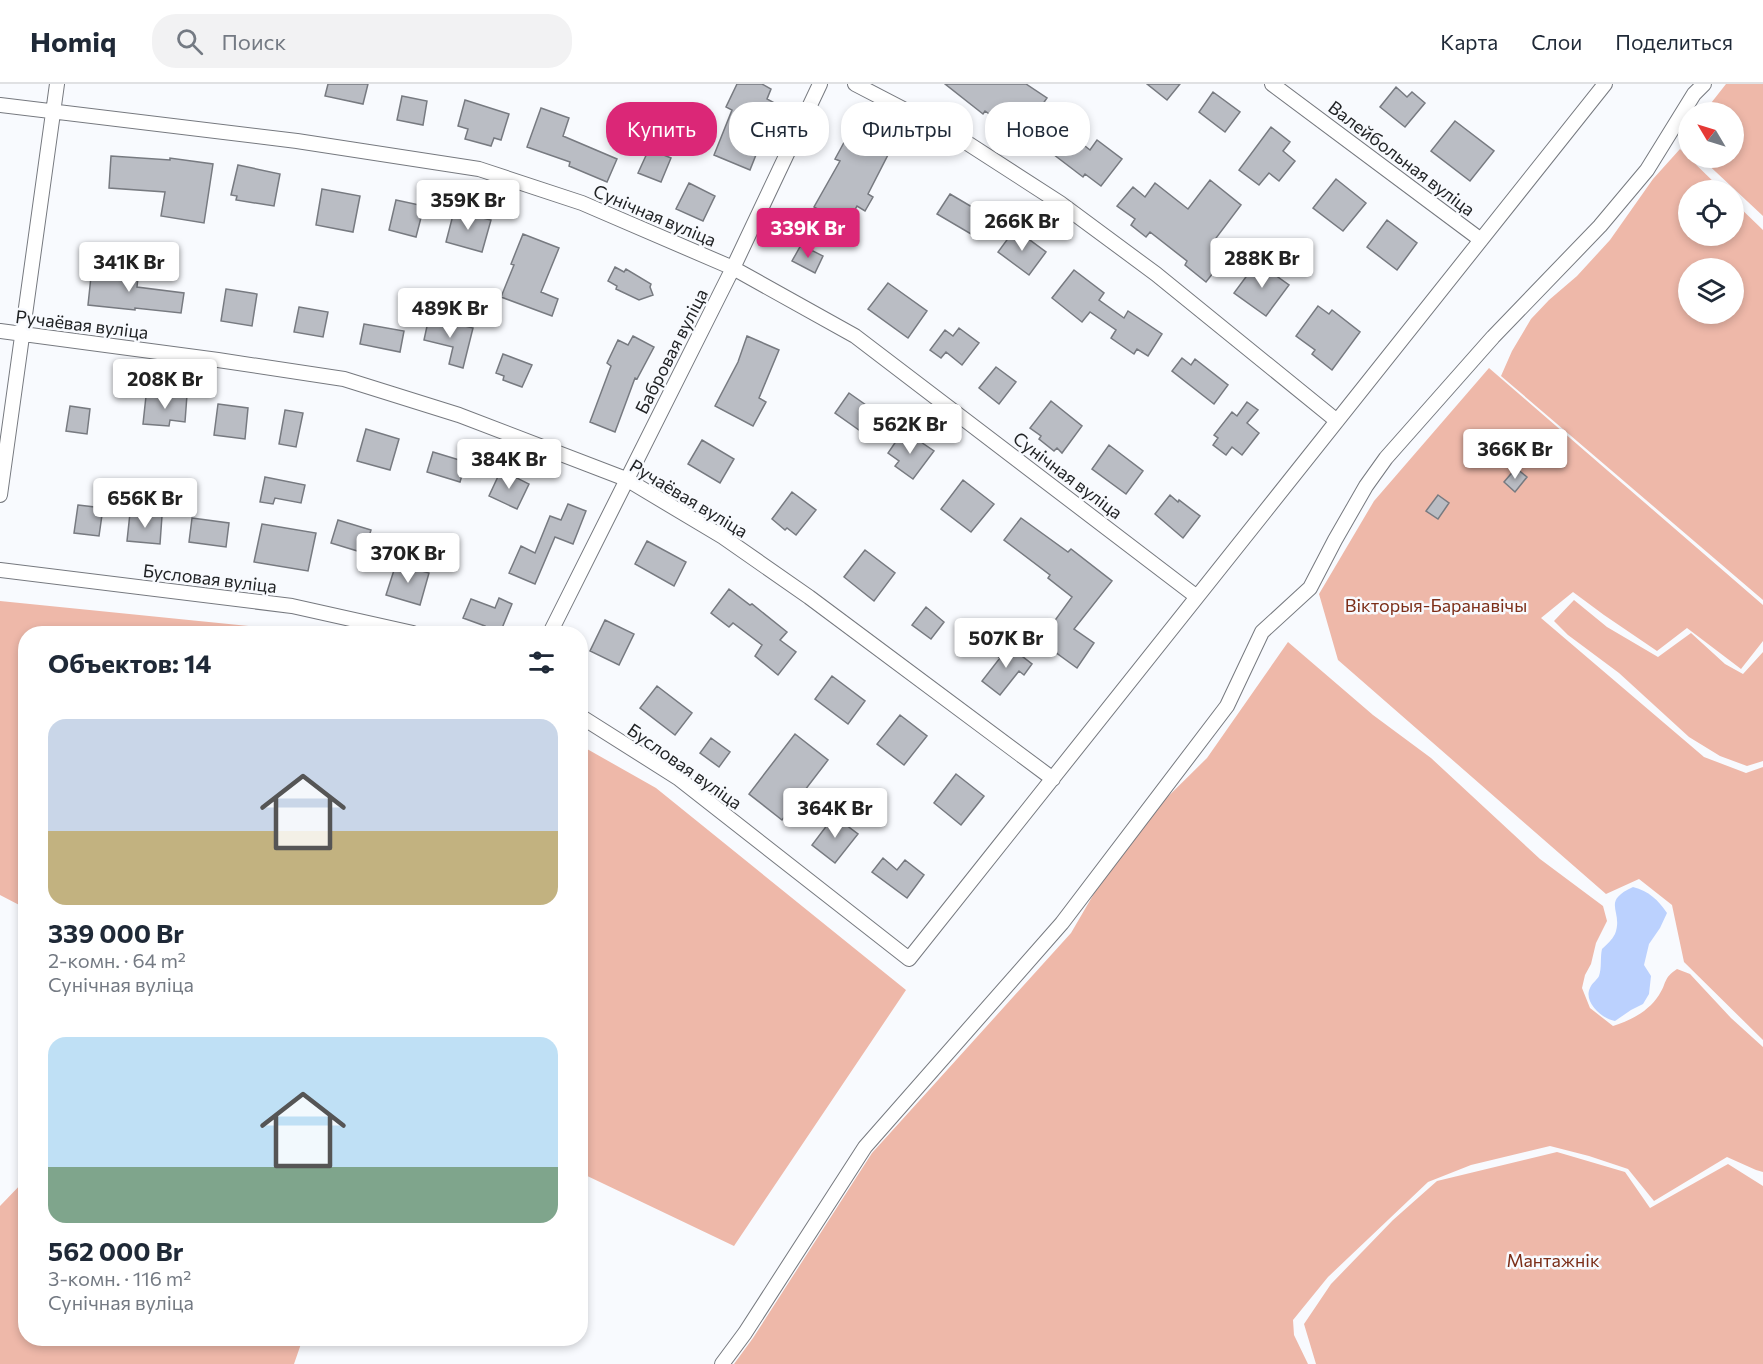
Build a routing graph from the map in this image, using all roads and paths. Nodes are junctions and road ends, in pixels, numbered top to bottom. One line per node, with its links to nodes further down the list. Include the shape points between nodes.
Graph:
1 (57, 84): 8 (street)
2 (820, 84): 10 (street, Бабровая вуліца)
3 (855, 84): 13 (street, via 961,139 1060,203 1156,274)
4 (1272, 84): 9 (street, Валейбольная вуліца)
5 (1605, 84): 9 (street)
6 (1704, 84): 22 (street, via 1647,170 1600,226 1493,337 1386,458 1366,486 1310,588 1262,632 1227,706 1062,923 865,1147)
7 (0, 105): 8 (street, Сунічная вуліца)
8 (54, 111): 10 (street, Сунічная вуліца, via 297,141 479,169 582,203); 12 (street)
9 (1481, 240): 13 (street)
10 (733, 268): 14 (street, Бабровая вуліца); 17 (street, Сунічная вуліца, via 855,336)
11 (0, 332): 12 (street, Ручаёвая вуліца)
12 (22, 334): 14 (street, Ручаёвая вуліца, via 344,379 459,415); 15 (street)
13 (1337, 421): 17 (street)
14 (626, 479): 19 (street, Бабровая вуліца); 21 (street, Ручаёвая вуліца, via 723,537 780,577)
15 (0, 495)
16 (0, 570): 18 (street, Бусловая вуліца, via 291,606)
17 (1197, 597): 21 (street)
18 (381, 626)
19 (553, 626)
20 (588, 721): 21 (street, Бусловая вуліца, via 678,778 909,959)
21 (1053, 779)
22 (722, 1364)

